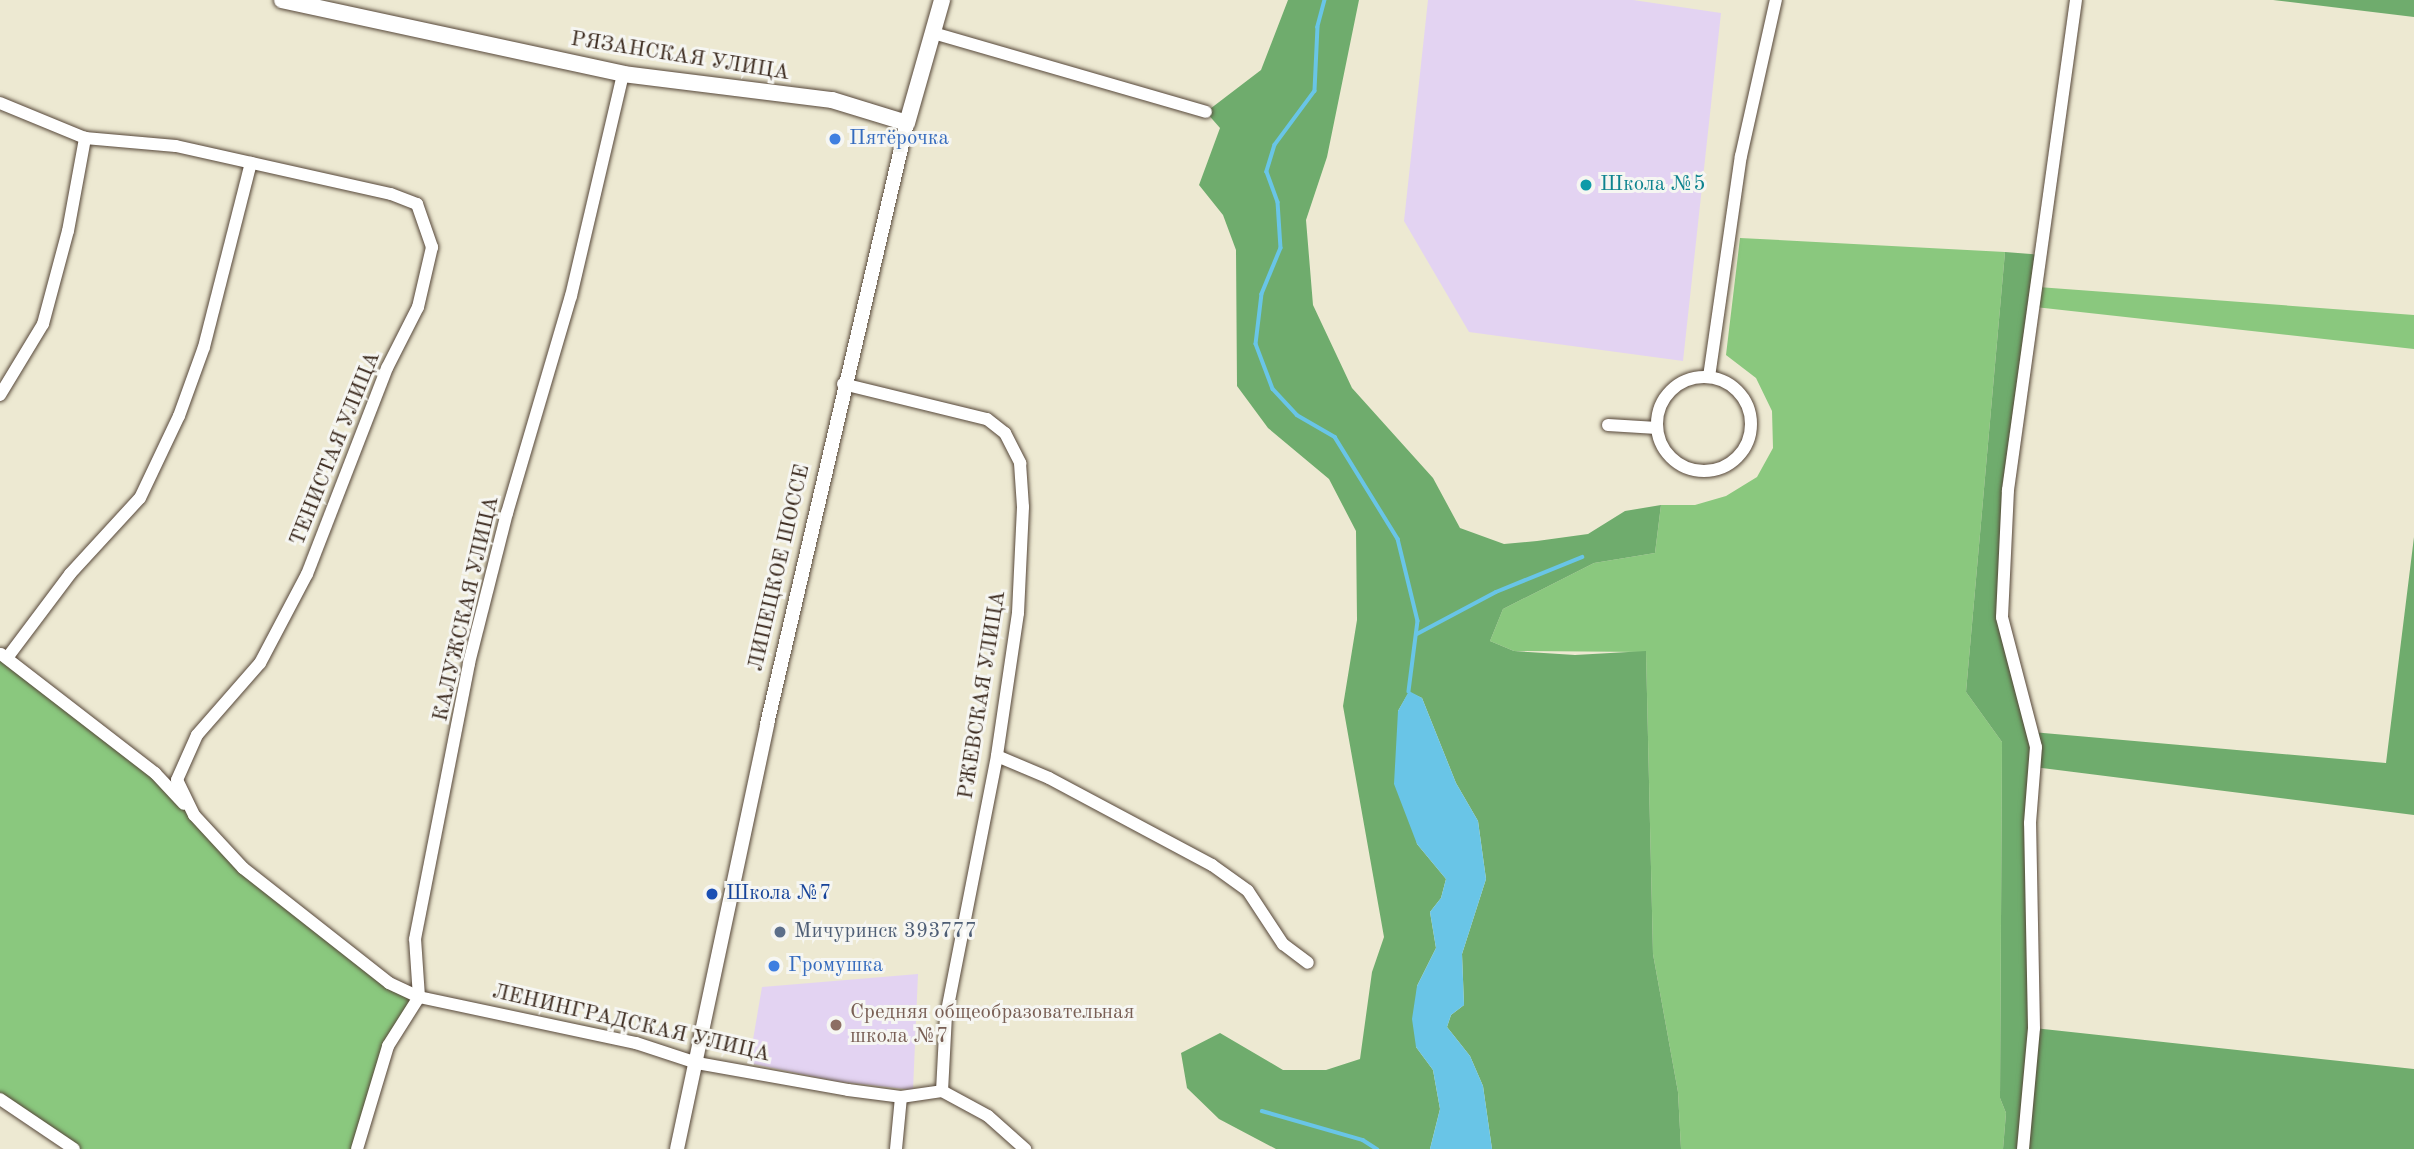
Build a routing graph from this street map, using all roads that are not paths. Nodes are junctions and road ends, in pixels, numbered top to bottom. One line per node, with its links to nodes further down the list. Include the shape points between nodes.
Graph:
1 (942, 0): 5 (main road, ЛИПЕЦКОЕ ШОССЕ)
2 (1776, 0): 12 (street, via 1741,156)
3 (2076, 0): 31 (street, via 2008,490 2001,617 2036,747 2030,823 2034,1028)
4 (288, 1): 6 (main road, РЯЗАНСКАЯ УЛИЦА)
5 (933, 33): 8 (street); 9 (main road, ЛИПЕЦКОЕ ШОССЕ)
6 (623, 74): 9 (main road, РЯЗАНСКАЯ УЛИЦА, via 832,100); 21 (street, КАЛУЖСКАЯ УЛИЦА, via 571,296 507,513 469,663 415,939)
7 (0, 103): 10 (street, ТЕНИСТАЯ УЛИЦА)
8 (1206, 112)
9 (907, 123): 13 (street, ЛИПЕЦКОЕ ШОССЕ)
10 (85, 138): 11 (street, ТЕНИСТАЯ УЛИЦА, via 176,146); 14 (street, via 68,231 43,324)
11 (251, 163): 17 (street, via 204,346 179,416 140,498); 19 (street, ТЕНИСТАЯ УЛИЦА, via 417,204 432,247 418,307 387,368 307,574 260,663 197,735 177,780)
12 (1709, 377): 16 (street, via 1693,378 1671,390 1658,411); 16 (street, via 1733,387 1748,408 1750,433 1738,457 1716,470 1689,469 1667,453)
13 (843, 384): 18 (street, РЖЕВСКАЯ УЛИЦА, via 988,419 1005,433 1020,463 1023,507 1018,613); 22 (street, ЛИПЕЦКОЕ ШОССЕ, via 718,942)
14 (0, 396)
15 (1608, 425): 16 (street)
16 (1657, 428)
17 (4, 656): 19 (street, via 155,773)
18 (997, 756): 20 (street, via 1049,778 1212,865 1248,891 1283,944); 23 (street, РЖЕВСКАЯ УЛИЦА, via 946,1015)
19 (194, 815): 21 (street, ТЕНИСТАЯ УЛИЦА, via 243,867 389,983)
20 (1308, 963)
21 (419, 997): 22 (street, ЛЕНИНГРАДСКАЯ УЛИЦА, via 636,1043); 27 (street, via 388,1046)
22 (697, 1063): 24 (street, ЛЕНИНГРАДСКАЯ УЛИЦА); 28 (street, ЛИПЕЦКОЕ ШОССЕ)
23 (942, 1091): 24 (street, ЛЕНИНГРАДСКАЯ УЛИЦА); 30 (street, via 988,1116)
24 (901, 1097): 29 (street)
25 (0, 1100): 26 (street)
26 (74, 1149)
27 (357, 1149)
28 (677, 1149)
29 (896, 1149)
30 (1025, 1149)
31 (2024, 1149)

